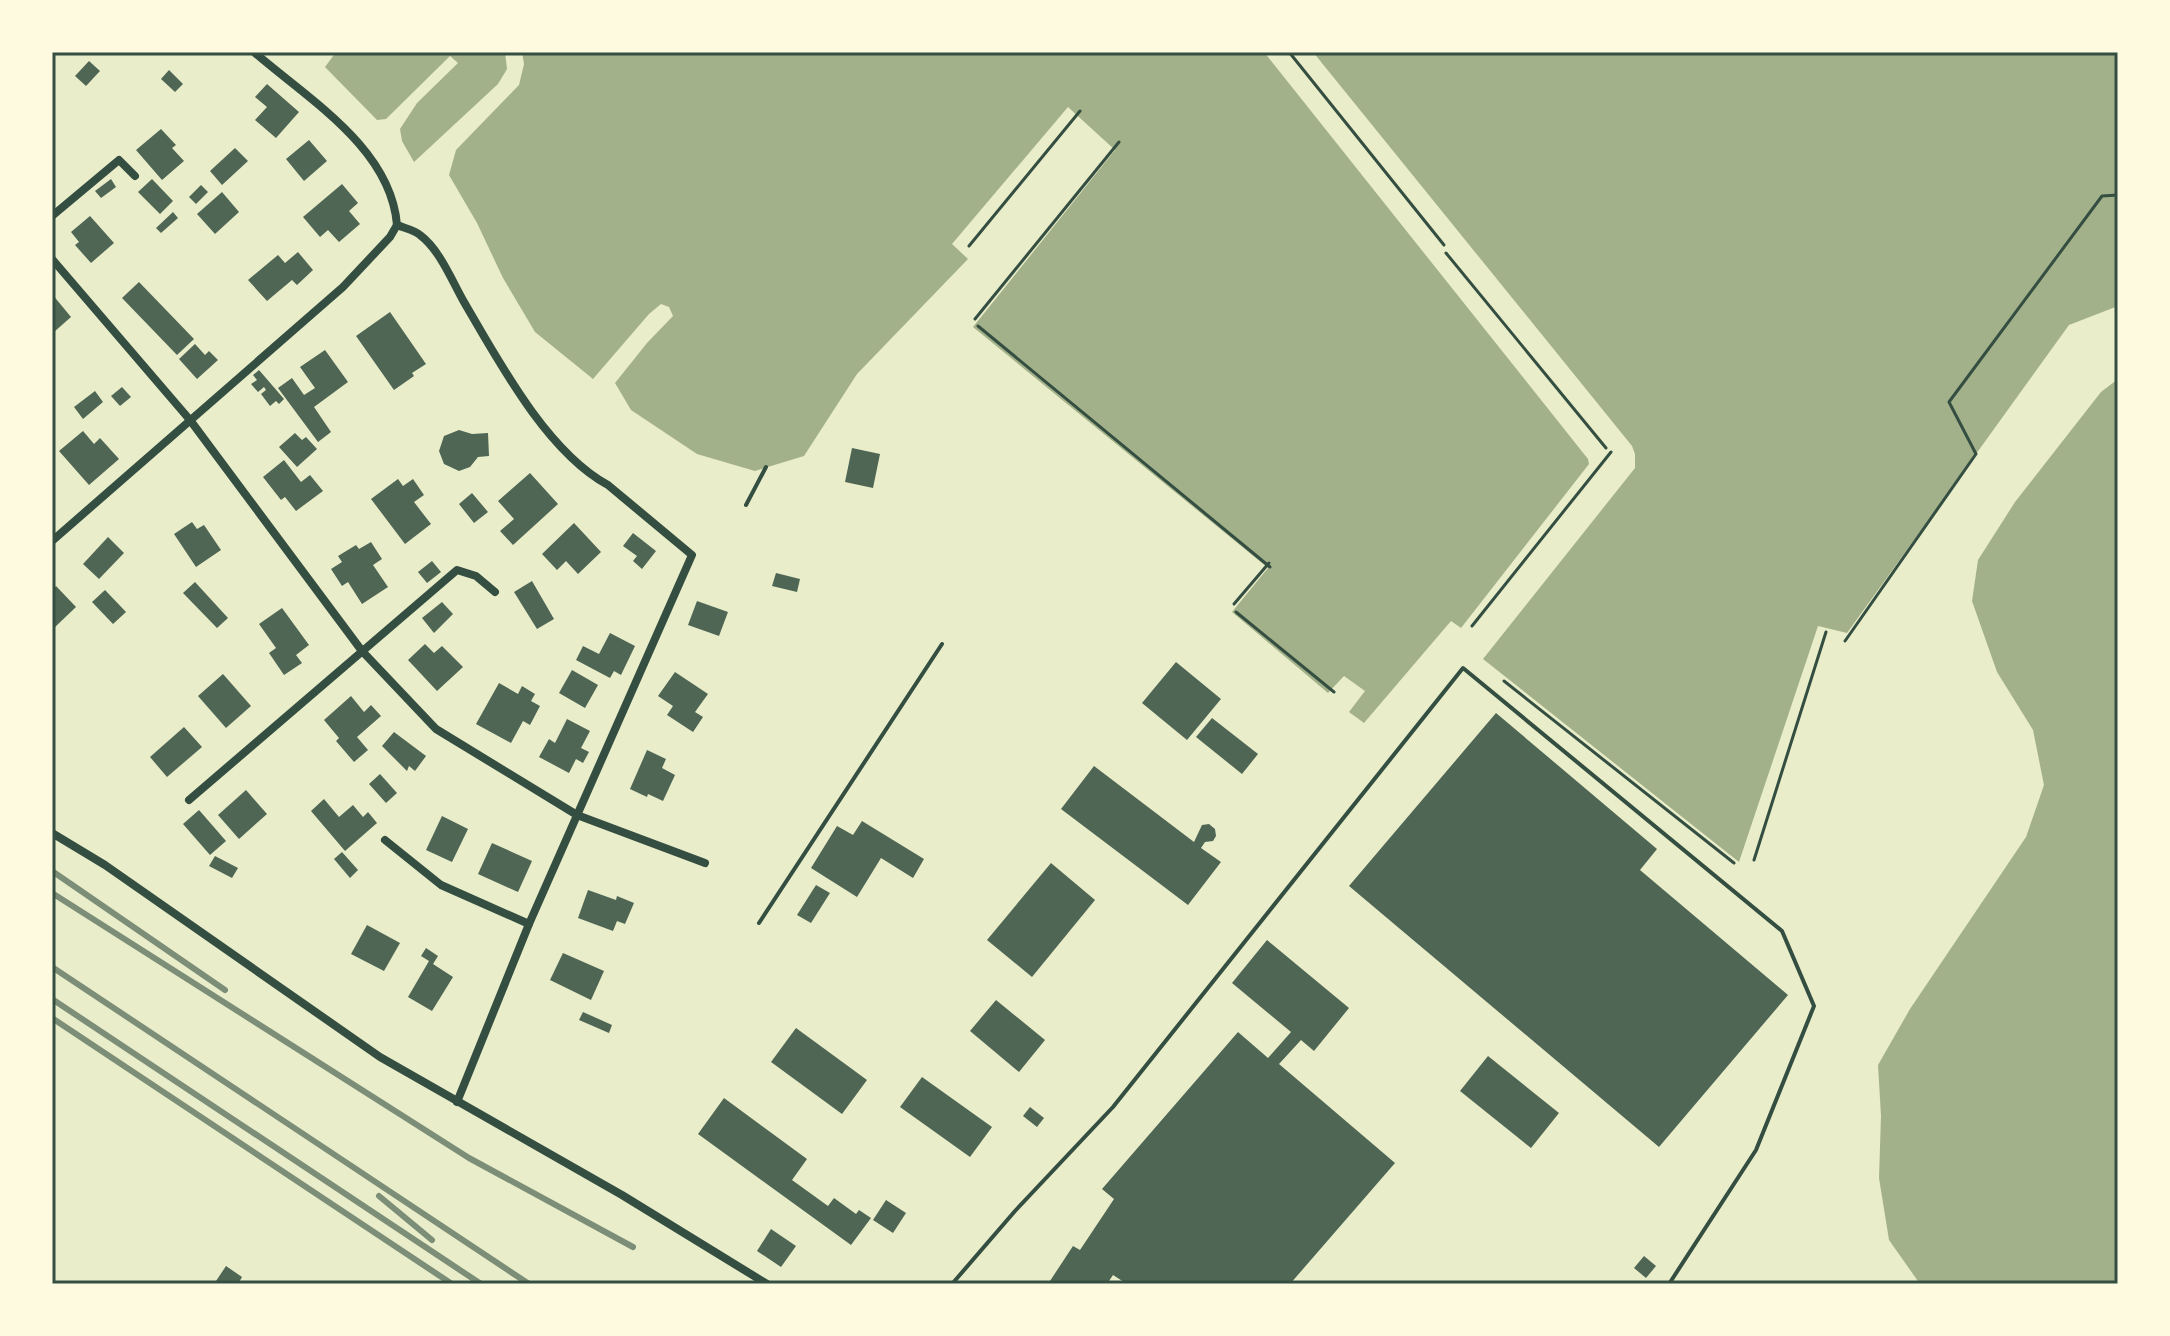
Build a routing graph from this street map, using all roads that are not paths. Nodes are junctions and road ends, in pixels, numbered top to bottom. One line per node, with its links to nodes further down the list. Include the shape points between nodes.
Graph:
1 (254, 52): 4 (street, via 372,157 395,203)
2 (135, 176): 3 (street, via 119,160)
3 (52, 216)
4 (397, 225): 6 (street, via 343,287); 14 (street, via 420,234 440,260 499,361 557,444 692,555)
5 (52, 259): 6 (street)
6 (190, 420): 9 (street); 12 (street)
7 (766, 467): 8 (lane)
8 (746, 505)
9 (52, 541)
10 (495, 592): 12 (street, via 476,576 457,570)
11 (942, 644): 18 (lane)
12 (362, 651): 13 (street); 14 (street, via 436,729)
13 (189, 800)
14 (577, 815): 17 (street); 19 (street)
15 (52, 833): 20 (street, via 380,1057)
16 (385, 840): 19 (street, via 441,885)
17 (705, 863)
18 (759, 923)
19 (529, 924): 20 (street)
20 (457, 1102): 21 (street)
21 (767, 1284)
22 (952, 1284): 23 (lane, via 1113,1107 1463,668 1782,931 1814,1006 1756,1150)
23 (1669, 1284)

